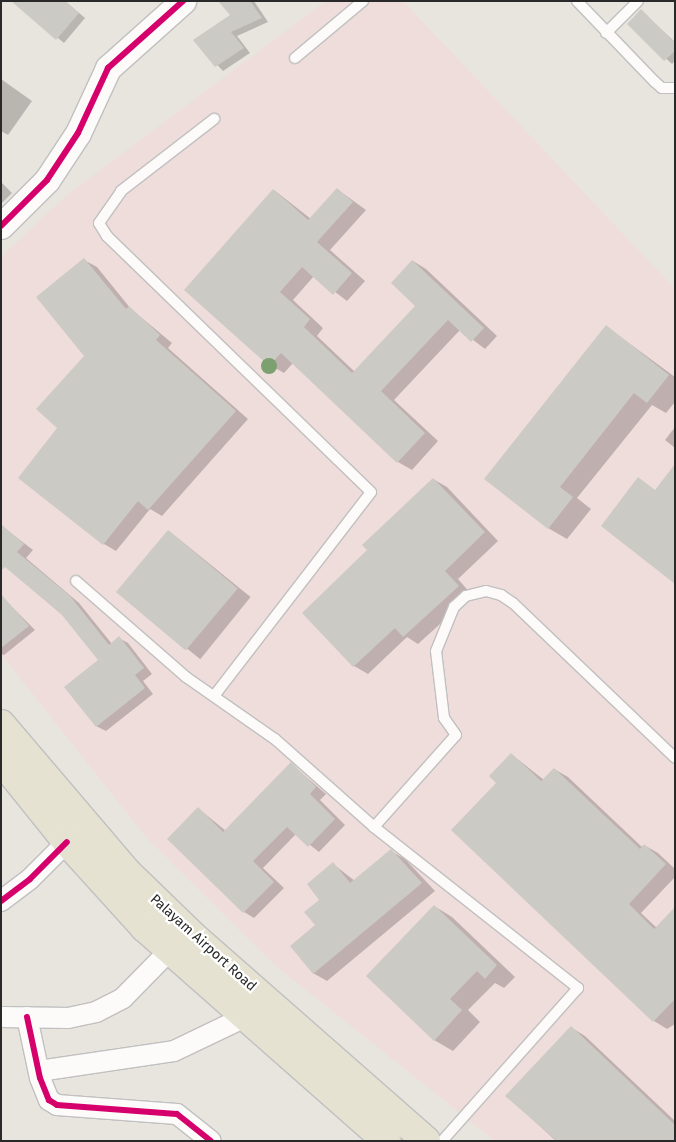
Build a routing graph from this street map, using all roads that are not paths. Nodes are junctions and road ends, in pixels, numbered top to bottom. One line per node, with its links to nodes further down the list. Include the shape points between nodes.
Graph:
1 (183, 1): 9 (street, via 108,68 78,133 47,180)
2 (363, 1): 6 (lane)
3 (577, 1): 5 (lane)
4 (638, 1): 5 (lane)
5 (606, 33): 7 (lane, via 662,88)
6 (295, 58)
7 (675, 88)
8 (214, 120): 11 (lane, via 121,191 99,223 107,236 371,492)
9 (1, 226)
10 (76, 580): 11 (lane, via 186,677)
11 (214, 696): 15 (lane, via 276,738)
12 (1, 724): 25 (main road, Palayam Airport Road, via 128,873 193,936)
13 (675, 758): 15 (lane, via 514,603 486,591 466,596 454,607 436,651 444,718 456,735)
14 (1, 760): 16 (main road, Palayam Airport Road)
15 (374, 827): 26 (lane, via 578,988)
16 (67, 842): 17 (street, via 30,879); 18 (main road, Palayam Airport Road, via 145,928)
17 (1, 901)
18 (170, 950): 20 (street, via 123,998 96,1012 68,1018); 21 (main road, Palayam Airport Road)
19 (1, 1017): 20 (street)
20 (27, 1017): 22 (street)
21 (245, 1017): 22 (street, via 174,1051); 24 (main road, Palayam Airport Road)
22 (39, 1071): 23 (street, via 49,1100 56,1105 177,1114)
23 (211, 1141)
24 (387, 1141)
25 (426, 1141)
26 (442, 1141)

